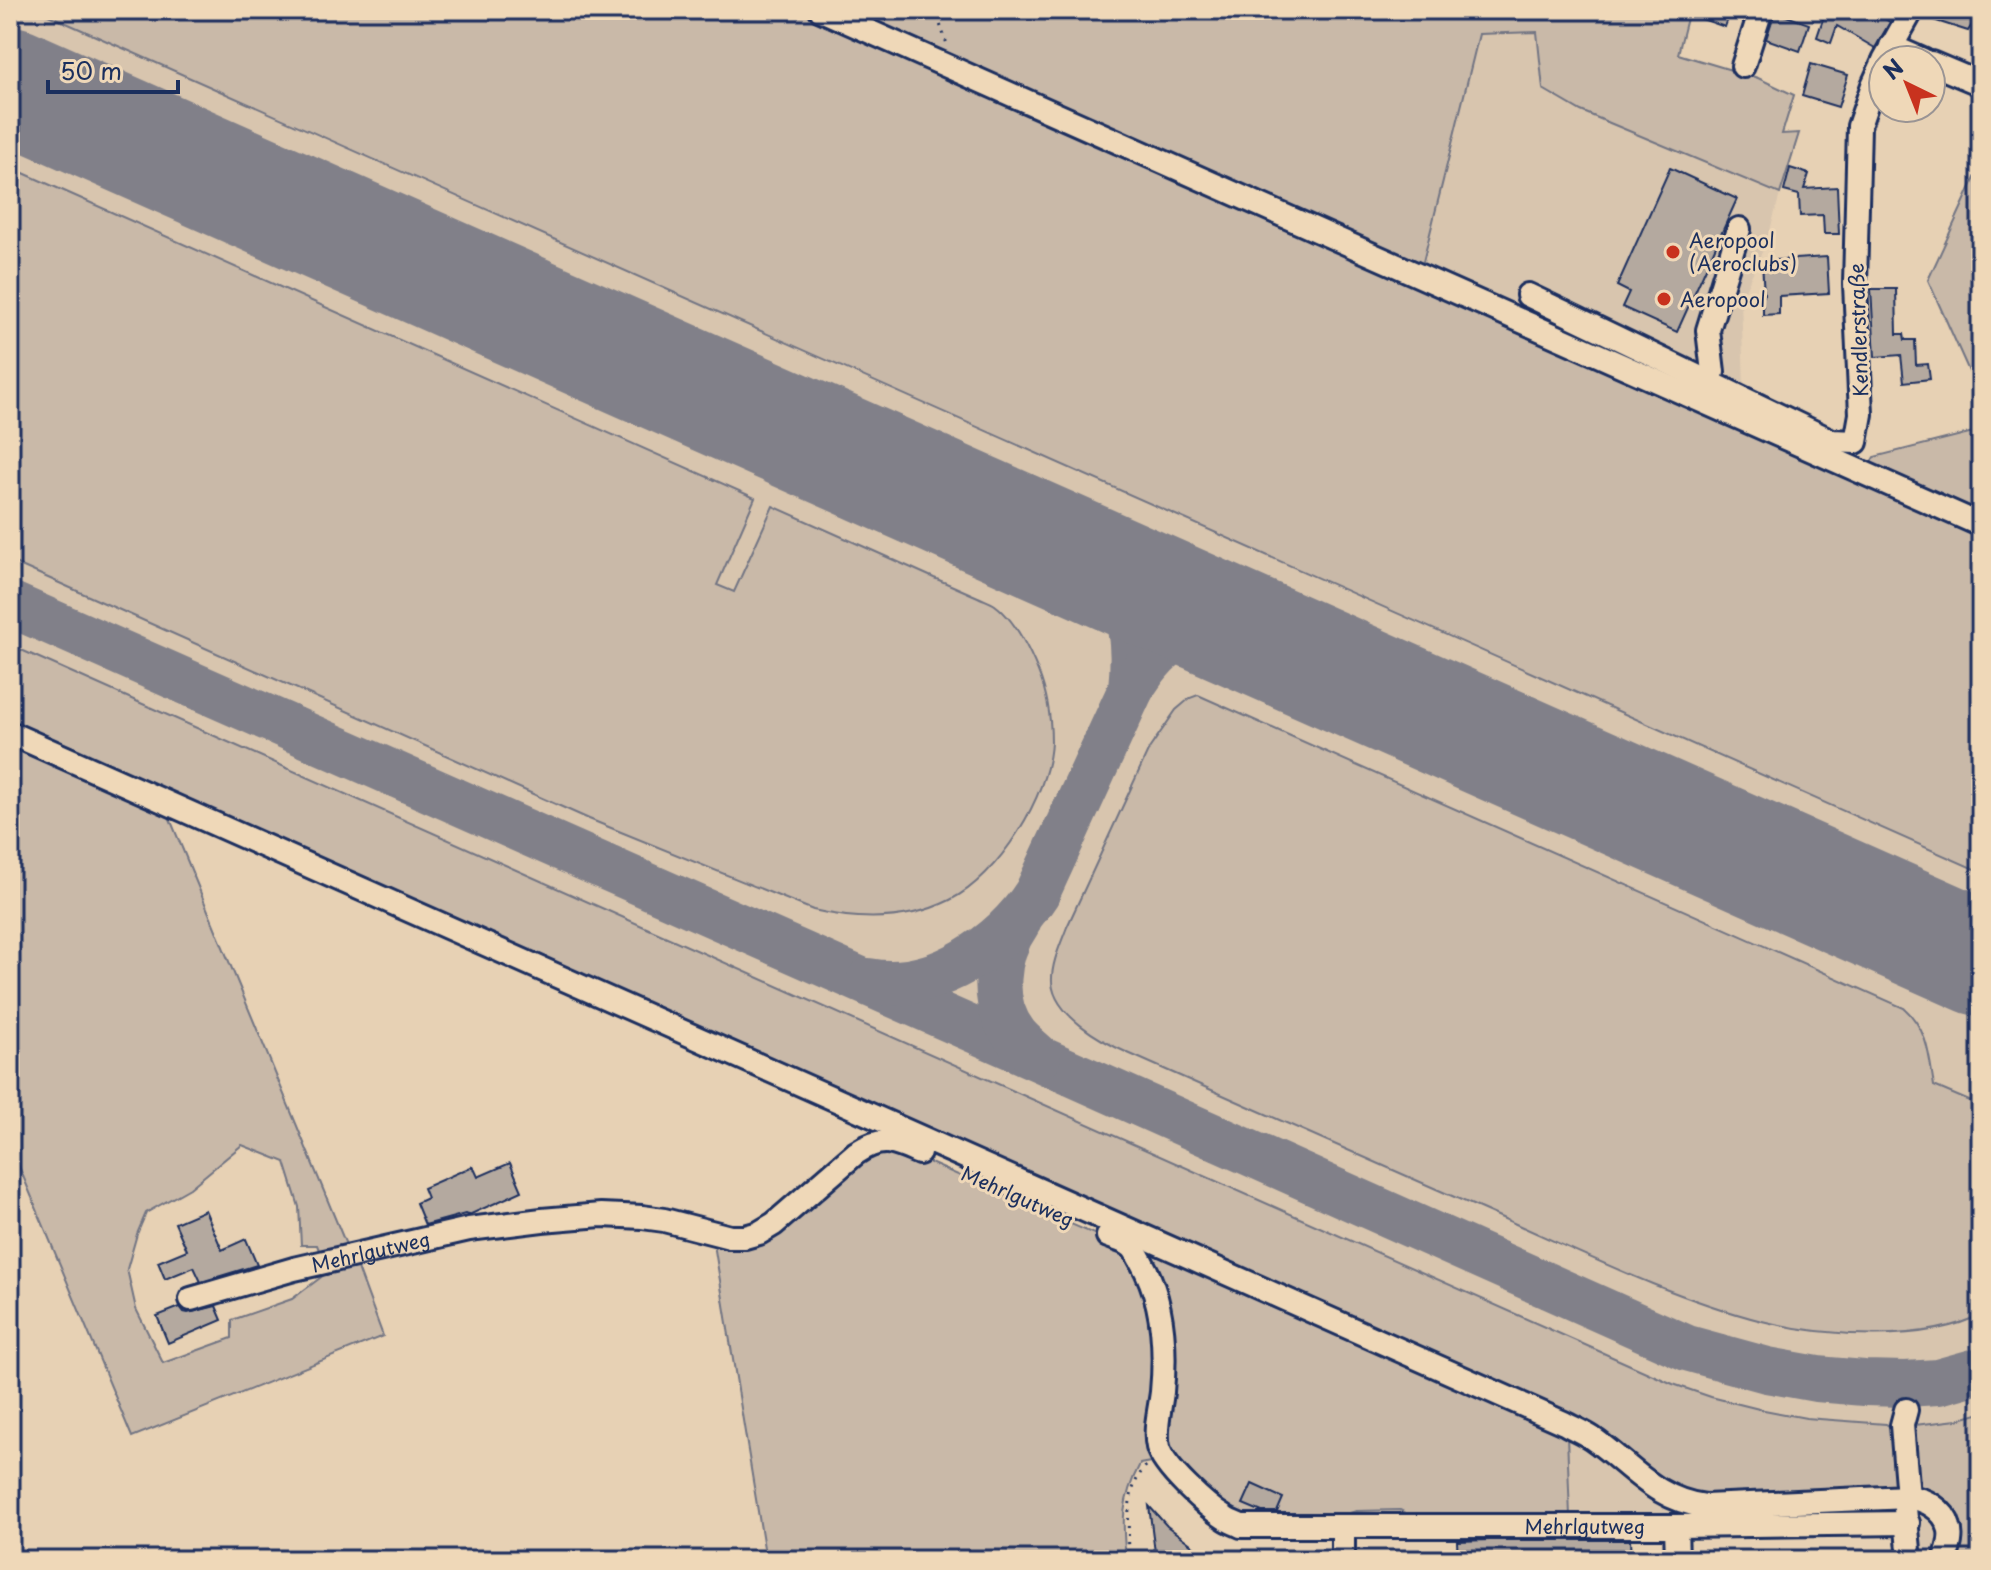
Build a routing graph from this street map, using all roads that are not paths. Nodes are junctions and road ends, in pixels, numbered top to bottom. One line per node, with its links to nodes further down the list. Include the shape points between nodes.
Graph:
1 (821, 10): 13 (street)
2 (1761, 10): 5 (street)
3 (1912, 10): 4 (street, Kendlerstraße)
4 (1893, 44)
5 (1743, 66)
6 (1947, 70): 7 (street)
7 (1981, 84)
8 (1867, 103): 12 (street, Kendlerstraße, via 1859,126 1855,284 1861,414)
9 (1739, 229): 11 (street, via 1708,330 1713,372)
10 (1528, 295): 11 (street)
11 (1709, 382): 12 (street, via 1832,441)
12 (1856, 442): 13 (street, Kendlerstraße)
13 (1858, 470): 14 (street)
14 (1981, 525)
15 (10, 733): 16 (street)
16 (1132, 1239): 17 (street, Mehrlgutweg, via 882,1141 856,1153 774,1224 745,1237 642,1217 542,1220 455,1232); 19 (street, via 1564,1423 1591,1437 1650,1486 1690,1504); 21 (street, Mehrlgutweg, via 1147,1271 1163,1334 1158,1448 1172,1469 1197,1496 1241,1526)
17 (191, 1299)
18 (1906, 1410): 19 (street, via 1902,1425)
19 (1908, 1497): 20 (street); 26 (street, via 1919,1498 1942,1514 1950,1528)
20 (1908, 1523): 22 (street, Mehrlgutweg); 25 (street)
21 (1343, 1526): 22 (street, Mehrlgutweg); 23 (street)
22 (1676, 1526): 24 (street)
23 (1343, 1560)
24 (1677, 1560)
25 (1910, 1560)
26 (1945, 1560)

